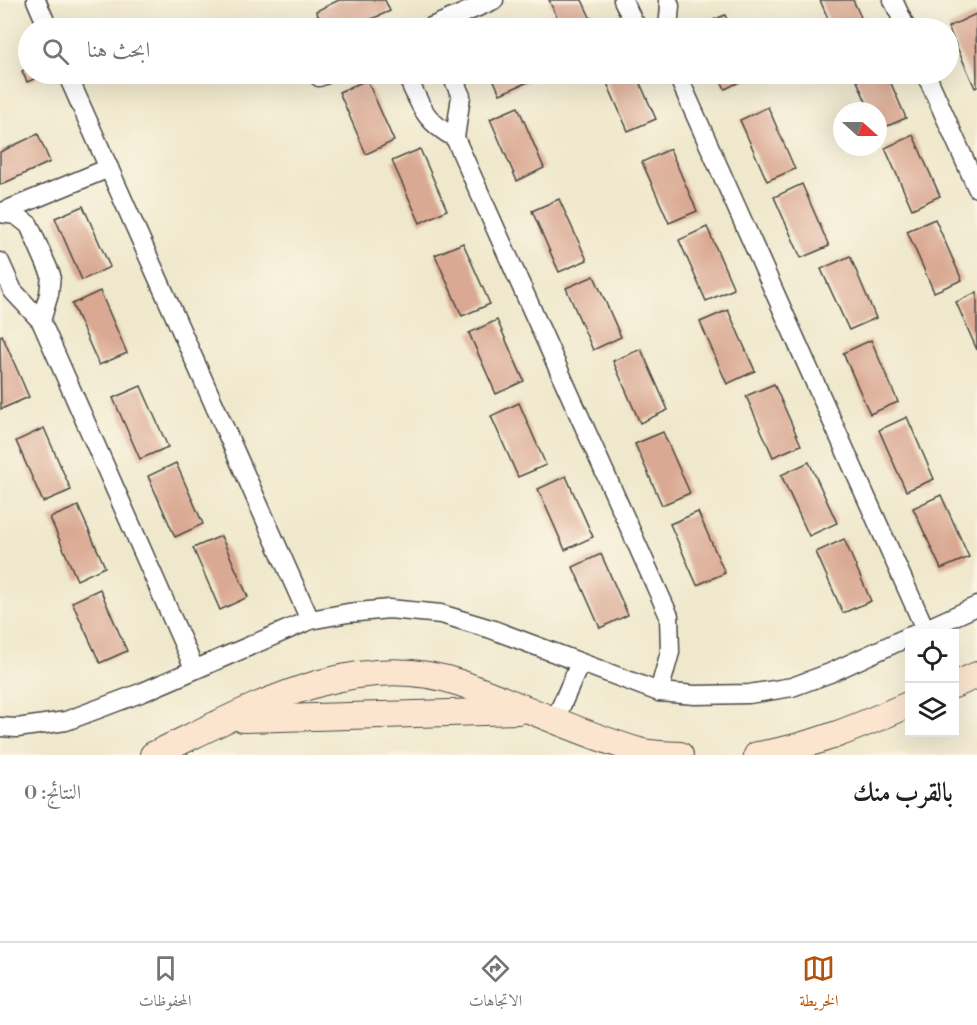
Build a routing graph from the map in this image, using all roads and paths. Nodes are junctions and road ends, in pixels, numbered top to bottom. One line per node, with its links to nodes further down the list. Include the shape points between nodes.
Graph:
1 (36, 0): 6 (street)
2 (494, 0): 7 (street)
3 (623, 0): 8 (street)
4 (668, 0): 9 (street)
5 (893, 0): 10 (street)
6 (44, 18)
7 (452, 18)
8 (632, 18)
9 (669, 18)
10 (901, 18)
11 (71, 84): 17 (street)
12 (411, 84): 16 (street, via 423,111 436,127)
13 (456, 84): 16 (street, via 461,96)
14 (681, 84): 24 (street)
15 (930, 84): 18 (street)
16 (455, 138): 31 (street, via 669,616 670,652)
17 (109, 168): 19 (street); 23 (street)
18 (977, 188)
19 (0, 213): 21 (street, via 16,215 29,225 51,275)
20 (0, 262): 21 (street, via 13,291)
21 (41, 321): 28 (street)
22 (977, 606): 25 (street)
23 (310, 620): 27 (street, via 389,609 441,614); 28 (street)
24 (914, 629)
25 (925, 629)
26 (905, 638): 31 (street, via 792,687 749,694)
27 (580, 663): 31 (street); 35 (street)
28 (194, 668): 36 (street, via 66,721)
29 (977, 675): 30 (main road)
30 (959, 683)
31 (659, 692)
32 (905, 706): 39 (main road, via 838,735)
33 (531, 711): 34 (main road); 34 (main road, via 457,682 418,673 379,673 331,679); 35 (main road)
34 (228, 719): 37 (main road)
35 (555, 720): 38 (main road, via 641,751)
36 (0, 727)
37 (153, 755)
38 (680, 755)
39 (758, 755)

